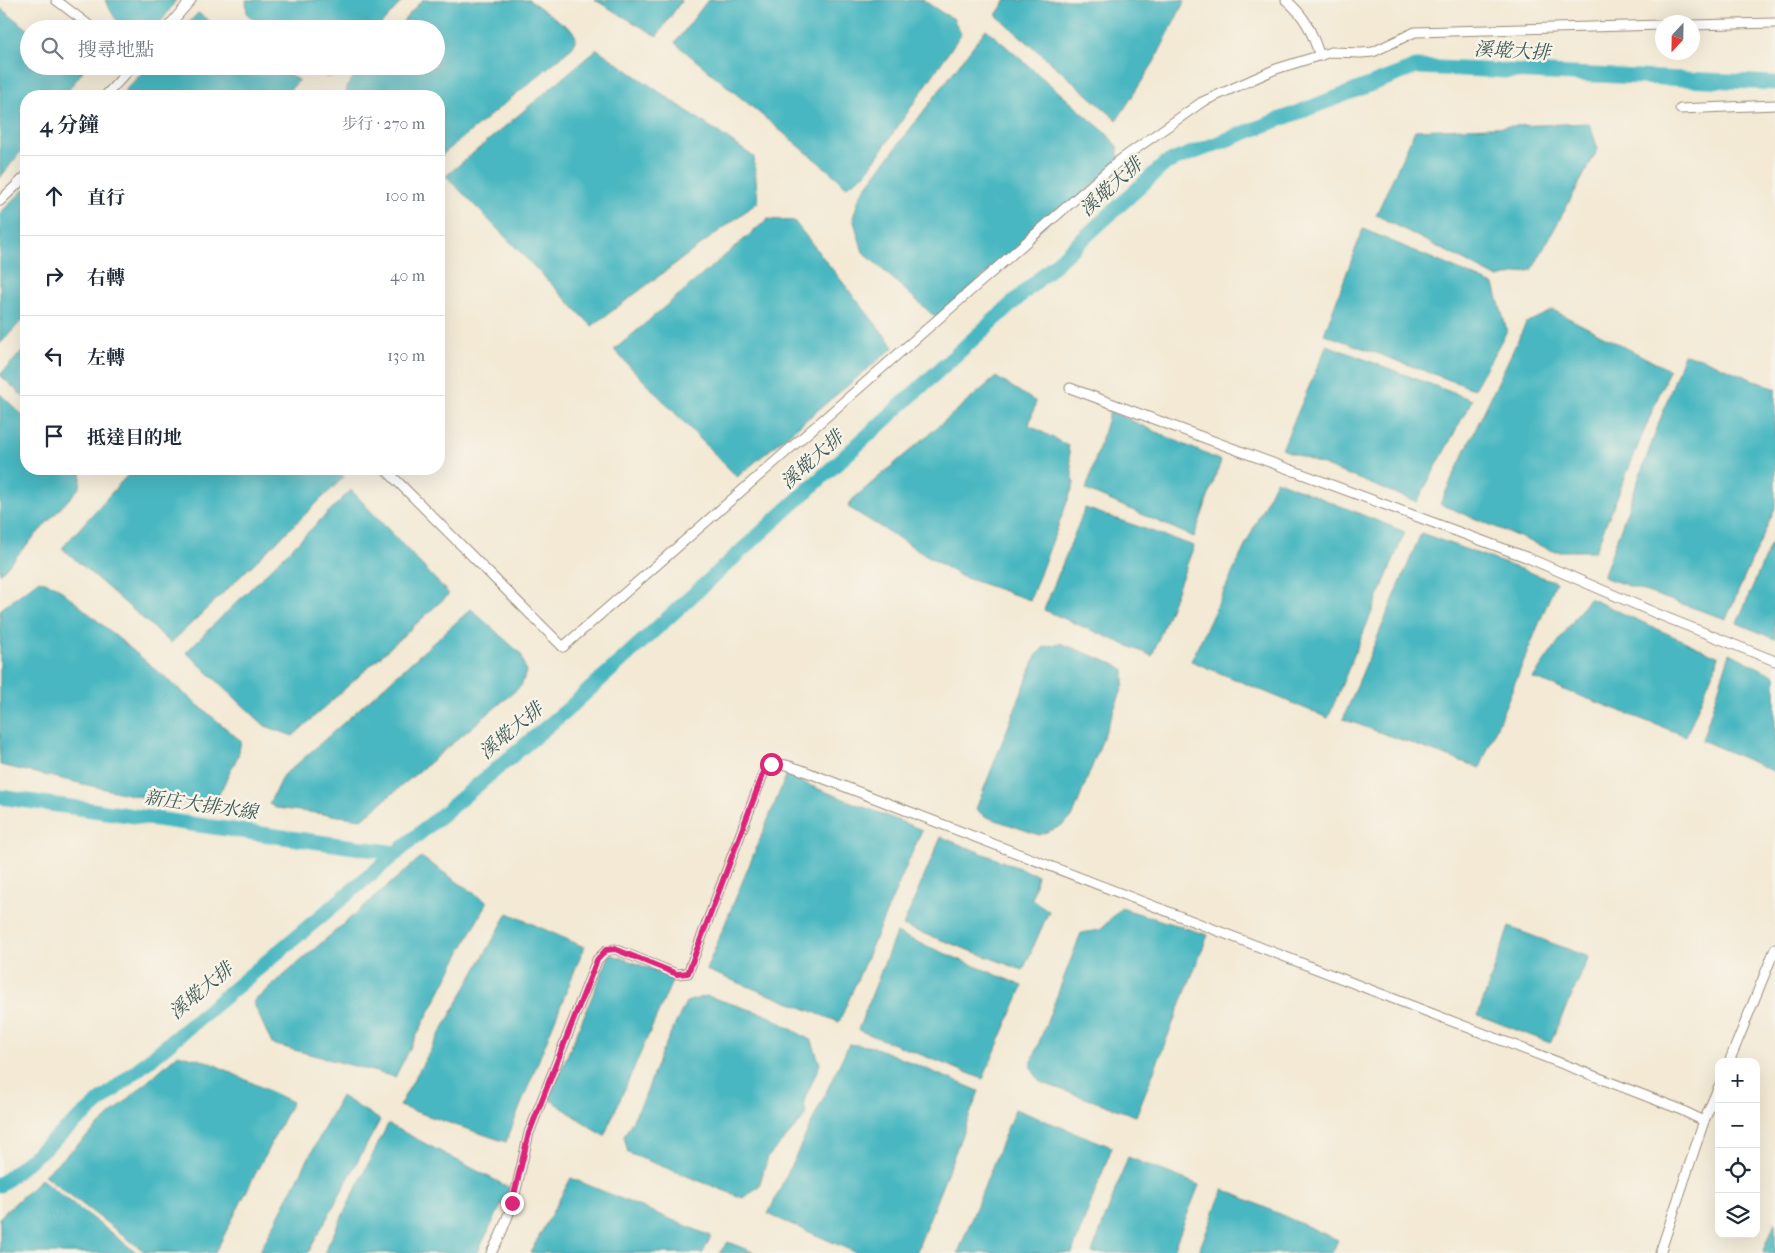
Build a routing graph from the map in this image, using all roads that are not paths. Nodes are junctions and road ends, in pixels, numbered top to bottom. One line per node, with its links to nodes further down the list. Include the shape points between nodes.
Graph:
1 (56, 0): 4 (lane)
2 (191, 0): 5 (lane)
3 (1286, 0): 9 (lane, via 1299,10 1306,21)
4 (82, 20)
5 (174, 20)
6 (1775, 23): 7 (lane)
7 (1700, 24)
8 (1655, 25): 9 (lane, via 1415,32 1373,52 1331,52)
9 (1320, 56): 17 (lane, via 1276,69 1202,102 1120,160 563,647)
10 (125, 75): 11 (lane)
11 (111, 90)
12 (1775, 105): 13 (lane)
13 (1680, 109)
14 (20, 182): 15 (lane)
15 (0, 201)
16 (1070, 388): 18 (lane, via 1526,557)
17 (391, 475)
18 (1775, 661)
19 (1775, 949): 20 (lane)
20 (1731, 1058)
21 (1715, 1095): 22 (lane)
22 (1704, 1121): 23 (lane, via 1678,1108 1106,886 799,769 771,764 765,769 688,973 677,974 615,949 606,950 597,960 529,1133 512,1203); 24 (lane)
23 (491, 1253)
24 (1660, 1253)

